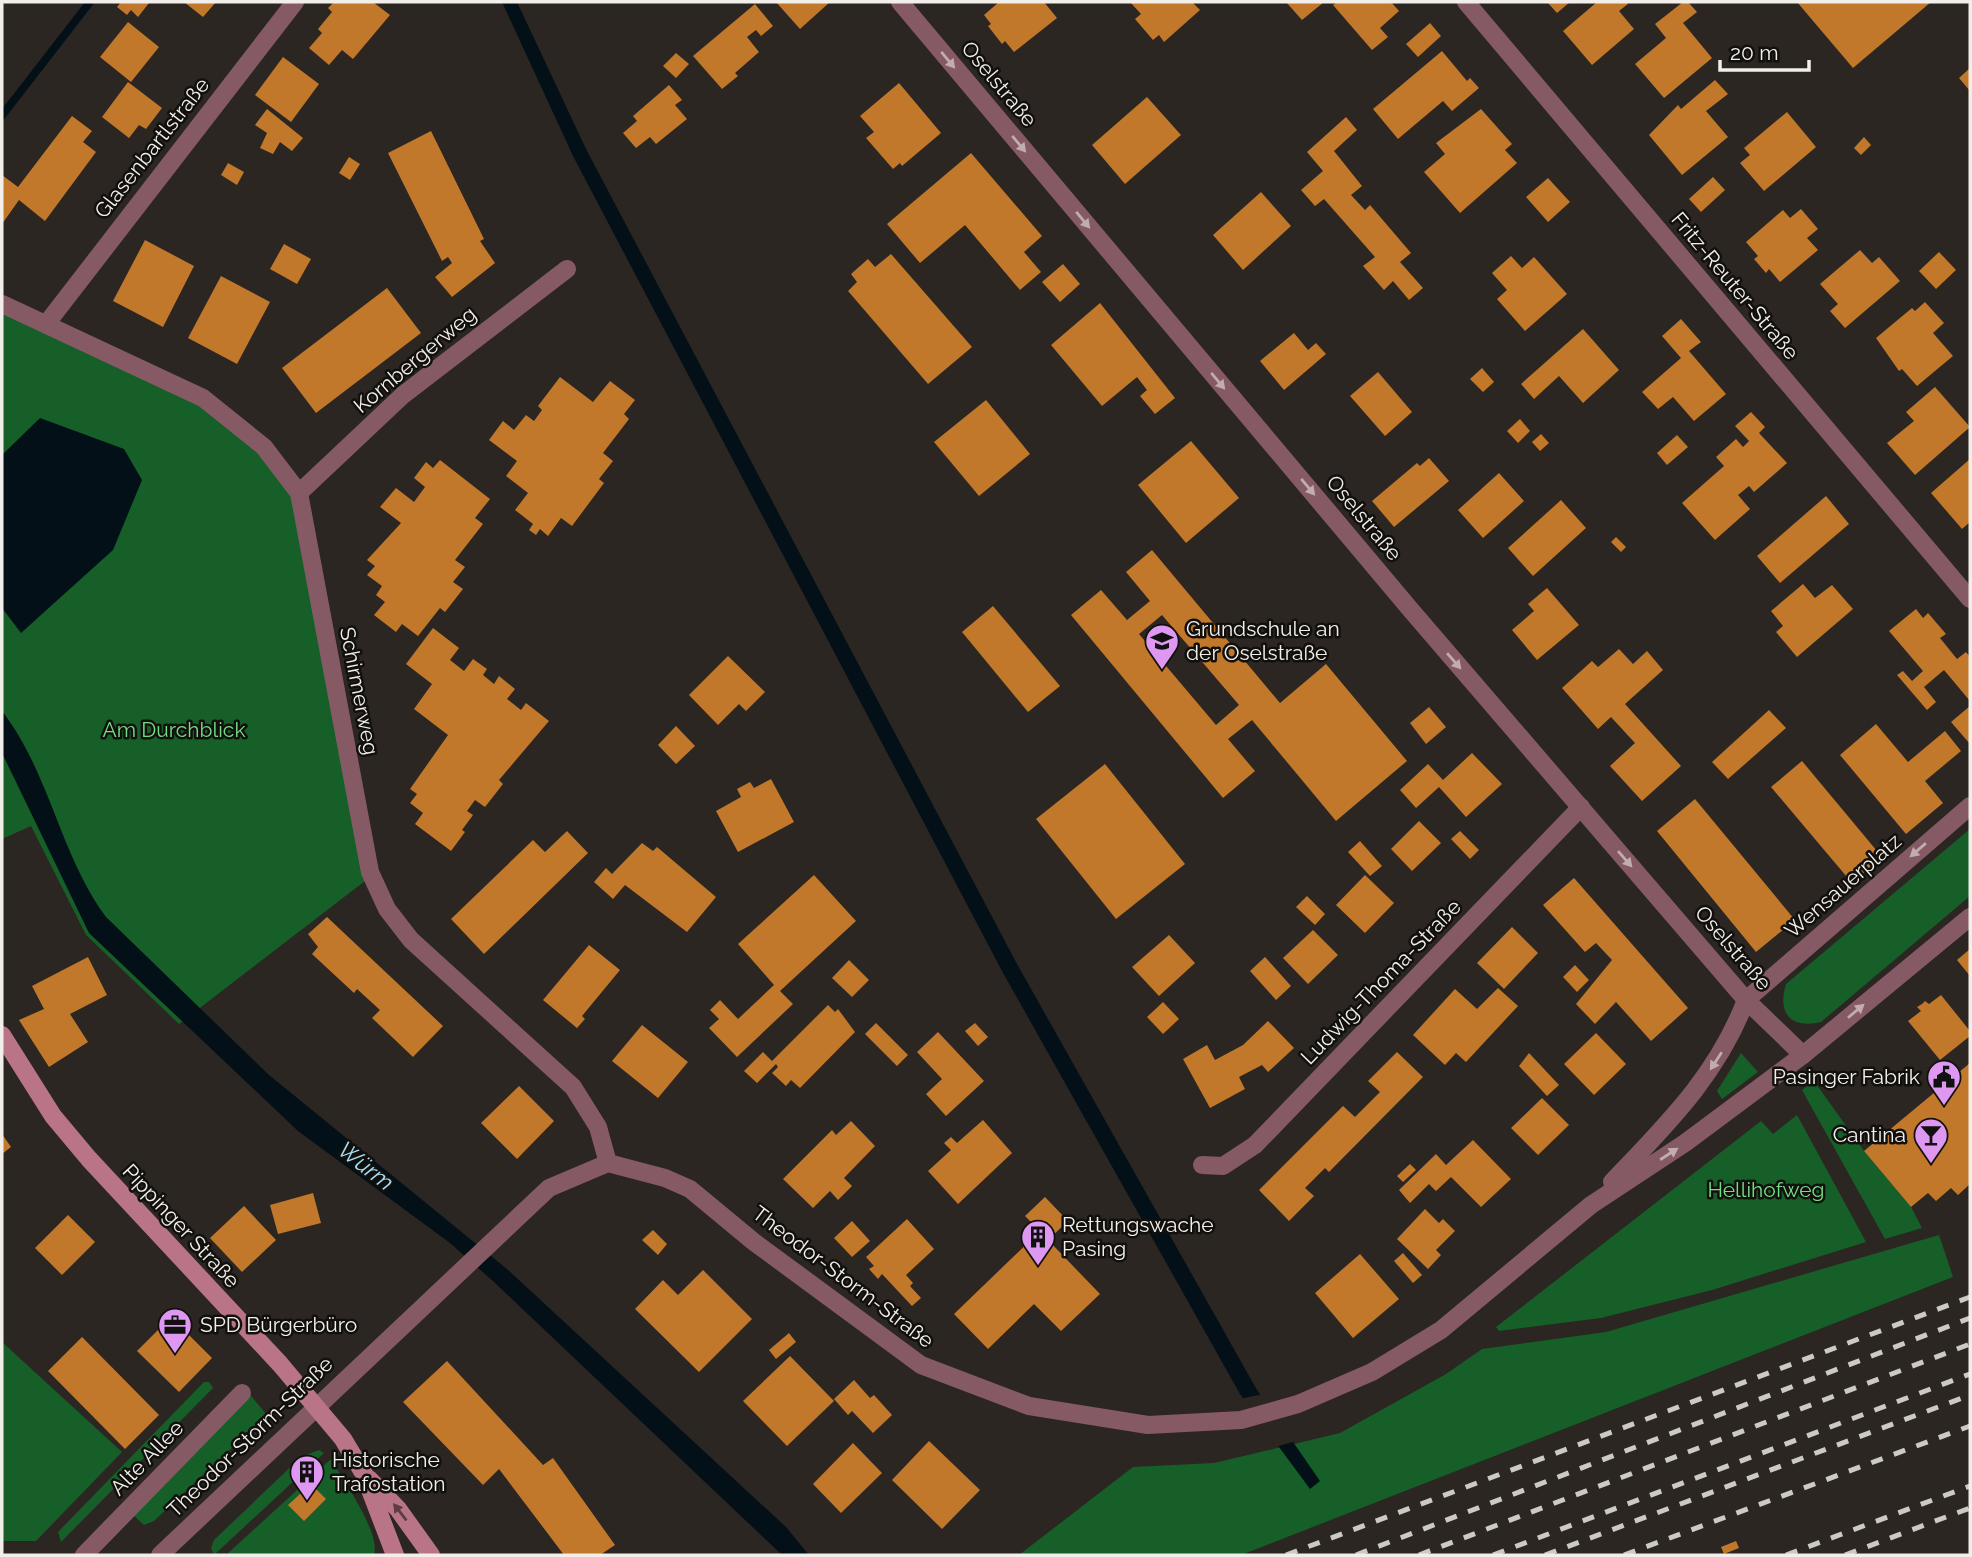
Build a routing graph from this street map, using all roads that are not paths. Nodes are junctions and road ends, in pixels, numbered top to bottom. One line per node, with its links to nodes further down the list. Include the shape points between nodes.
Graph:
1 (295, 2): 6 (street, Glasenbartlstraße)
2 (1466, 2): 8 (street, Fritz-Reuter-Straße)
3 (905, 4): 10 (street, Oselstraße, one-way to 10)
4 (567, 270): 7 (street, Kornbergerweg, via 403,395)
5 (2, 304): 6 (street, Schirmerweg)
6 (47, 323): 7 (street, Schirmerweg, via 203,398 264,447)
7 (299, 494): 15 (street, Schirmerweg, via 370,872 387,909 411,940 573,1087 598,1127)
8 (1970, 599)
9 (1970, 806): 12 (street, Wensauerplatz, one-way to 12)
10 (1581, 807): 12 (street, Oselstraße, one-way to 12); 16 (street, Ludwig-Thoma-Straße, via 1255,1145 1223,1166)
11 (1970, 917): 14 (street, one-way to 11)
12 (1746, 1000): 14 (street, Oselstraße); 17 (street, Theodor-Storm-Straße, one-way to 17, via 1733,1034 1695,1094)
13 (2, 1035): 19 (main road, Pippinger Straße, via 53,1116 107,1181)
14 (1803, 1055): 17 (street, Theodor-Storm-Straße, one-way to 14, via 1685,1143)
15 (608, 1163): 17 (street, Theodor-Storm-Straße, via 690,1189 921,1365 1042,1408 1148,1425 1241,1420 1291,1407 1372,1371 1441,1330); 19 (street, Theodor-Storm-Straße, via 549,1188)
16 (1202, 1165)
17 (1591, 1205)
18 (242, 1393): 21 (street, Alte Allee)
19 (316, 1405): 20 (main road, Pippinger Straße); 22 (street, Theodor-Storm-Straße)
20 (364, 1474): 23 (main road, Pippinger Straße); 24 (main road, Pippinger Straße, one-way to 20, via 398,1509)
21 (84, 1555)
22 (160, 1555)
23 (395, 1555)
24 (431, 1555)

